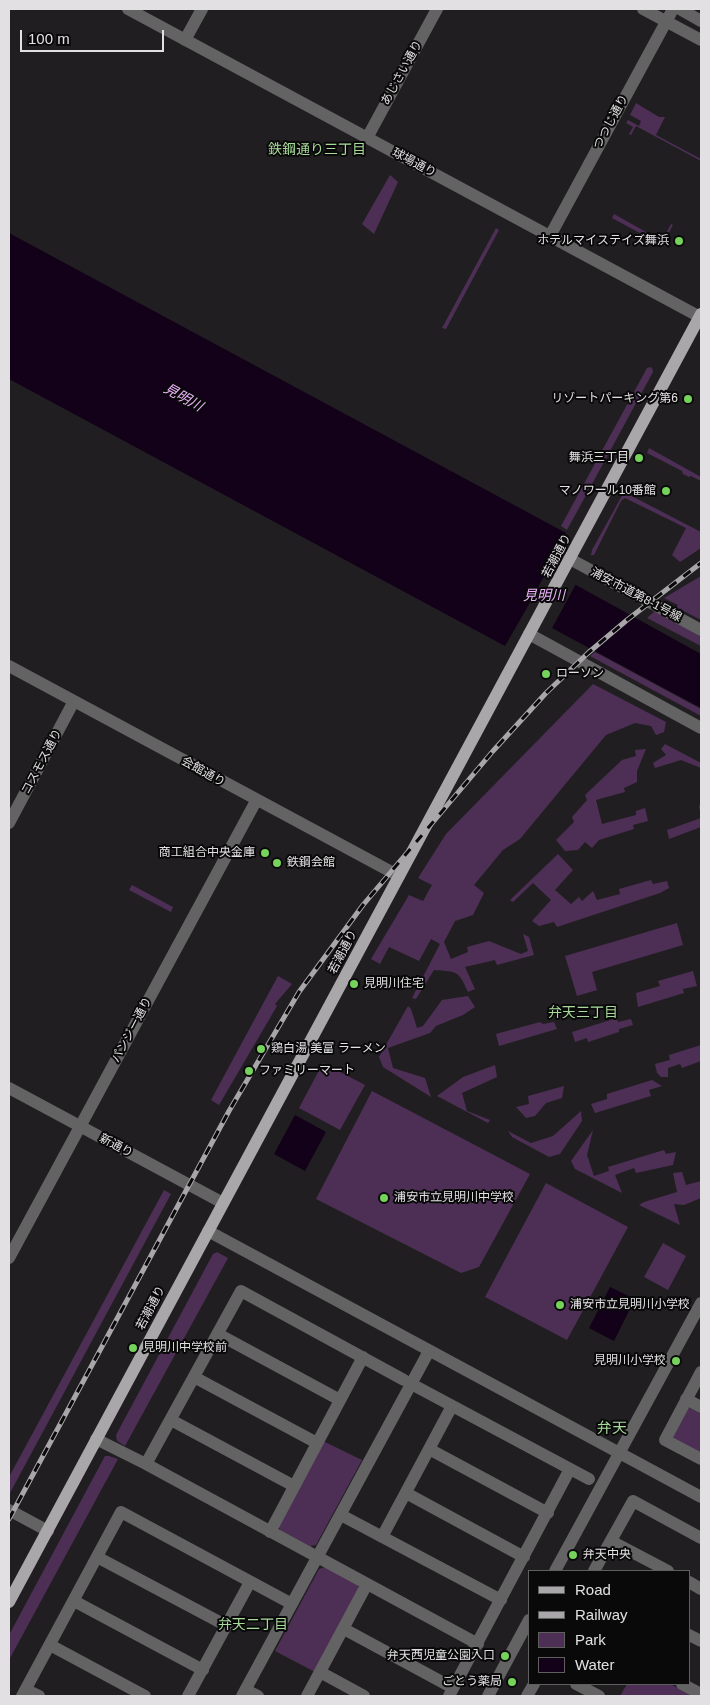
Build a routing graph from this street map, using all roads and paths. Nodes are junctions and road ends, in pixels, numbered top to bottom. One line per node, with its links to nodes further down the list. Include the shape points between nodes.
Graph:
1 (128, 9): 9 (street, 球場通り)
2 (202, 9): 9 (street)
3 (437, 9): 11 (street, あじさい通り)
4 (643, 9): 8 (street)
5 (673, 9): 8 (street, つつじ通り)
6 (680, 9): 7 (street)
7 (701, 21)
8 (666, 22): 10 (street); 12 (street, つつじ通り)
9 (185, 40): 11 (street, 球場通り)
10 (701, 40)
11 (367, 138): 12 (street, 球場通り)
12 (550, 236): 13 (street, 球場通り)
13 (700, 316): 14 (main road, 若潮通り)
14 (570, 559): 15 (main road, 若潮通り); 16 (street, 浦安市道第8-1号線)
15 (533, 629): 19 (street); 22 (main road, 若潮通り)
16 (701, 630)
17 (9, 666): 18 (street, 会館通り)
18 (74, 701): 20 (street, 会館通り); 21 (street, コスモス通り)
19 (701, 728)
20 (256, 801): 22 (street, 会館通り); 24 (street, パンジー通り)
21 (9, 822)
22 (399, 876): 25 (main road, 若潮通り)
23 (9, 1088): 24 (street, 新通り)
24 (80, 1127): 25 (street, 新通り); 27 (street, パンジー通り)
25 (223, 1203): 26 (main road, 若潮通り)
26 (208, 1231): 30 (street); 41 (main road, 若潮通り)
27 (9, 1258)
28 (701, 1303): 44 (street)
29 (218, 1334): 31 (street, via 241,1291); 33 (street); 37 (street)
30 (429, 1351): 44 (street); 54 (street)
31 (363, 1357): 34 (street); 37 (street)
32 (701, 1372): 36 (street)
33 (194, 1377): 40 (street); 42 (street)
34 (404, 1380)
35 (417, 1387): 38 (street)
36 (686, 1399): 39 (street); 45 (street, via 665,1440)
37 (340, 1400): 42 (street)
38 (452, 1406): 43 (street); 47 (street)
39 (701, 1407)
40 (171, 1420): 46 (street); 49 (street)
41 (96, 1439): 46 (street); 55 (main road, 若潮通り)
42 (317, 1443): 49 (street)
43 (429, 1449): 50 (street); 53 (street)
44 (619, 1453): 51 (street); 63 (street)
45 (701, 1459)
46 (146, 1464): 56 (street)
47 (570, 1469): 48 (street); 53 (street)
48 (589, 1479)
49 (294, 1486): 56 (street)
50 (406, 1493): 57 (street); 62 (street)
51 (701, 1497)
52 (9, 1510): 55 (street)
53 (548, 1513): 62 (street)
54 (341, 1515): 57 (street); 61 (street)
55 (48, 1531): 72 (main road, 若潮通り)
56 (270, 1532): 61 (street)
57 (382, 1537): 70 (street)
58 (701, 1538): 59 (street, via 633,1501)
59 (611, 1541): 64 (street); 65 (street)
60 (97, 1556): 66 (street, via 121,1512); 71 (street); 75 (street)
61 (317, 1556): 68 (street); 73 (street)
62 (524, 1557): 70 (street)
63 (557, 1570)
64 (595, 1570)
65 (666, 1570)
66 (250, 1582): 73 (street); 75 (street)
67 (690, 1583): 69 (street)
68 (367, 1584): 76 (street); 79 (street)
69 (701, 1589)
70 (501, 1600): 79 (street)
71 (74, 1601): 80 (street); 81 (street)
72 (9, 1602)
73 (292, 1604): 88 (street)
74 (528, 1622): 96 (street)
75 (227, 1626): 81 (street)
76 (344, 1629): 82 (street); 86 (street)
77 (690, 1636): 78 (street)
78 (701, 1642)
79 (478, 1644): 86 (street)
80 (50, 1645): 87 (street); 91 (street)
81 (203, 1670): 92 (street)
82 (320, 1672): 94 (street); 95 (street)
83 (533, 1685): 97 (street)
84 (578, 1685): 98 (street)
85 (684, 1685): 89 (street)
86 (451, 1692)
87 (24, 1693): 90 (street)
88 (244, 1693): 93 (street)
89 (701, 1694)
90 (38, 1696)
91 (145, 1696)
92 (188, 1696)
93 (258, 1696)
94 (307, 1696)
95 (364, 1696)
96 (488, 1696)
97 (527, 1696)
98 (599, 1696)

